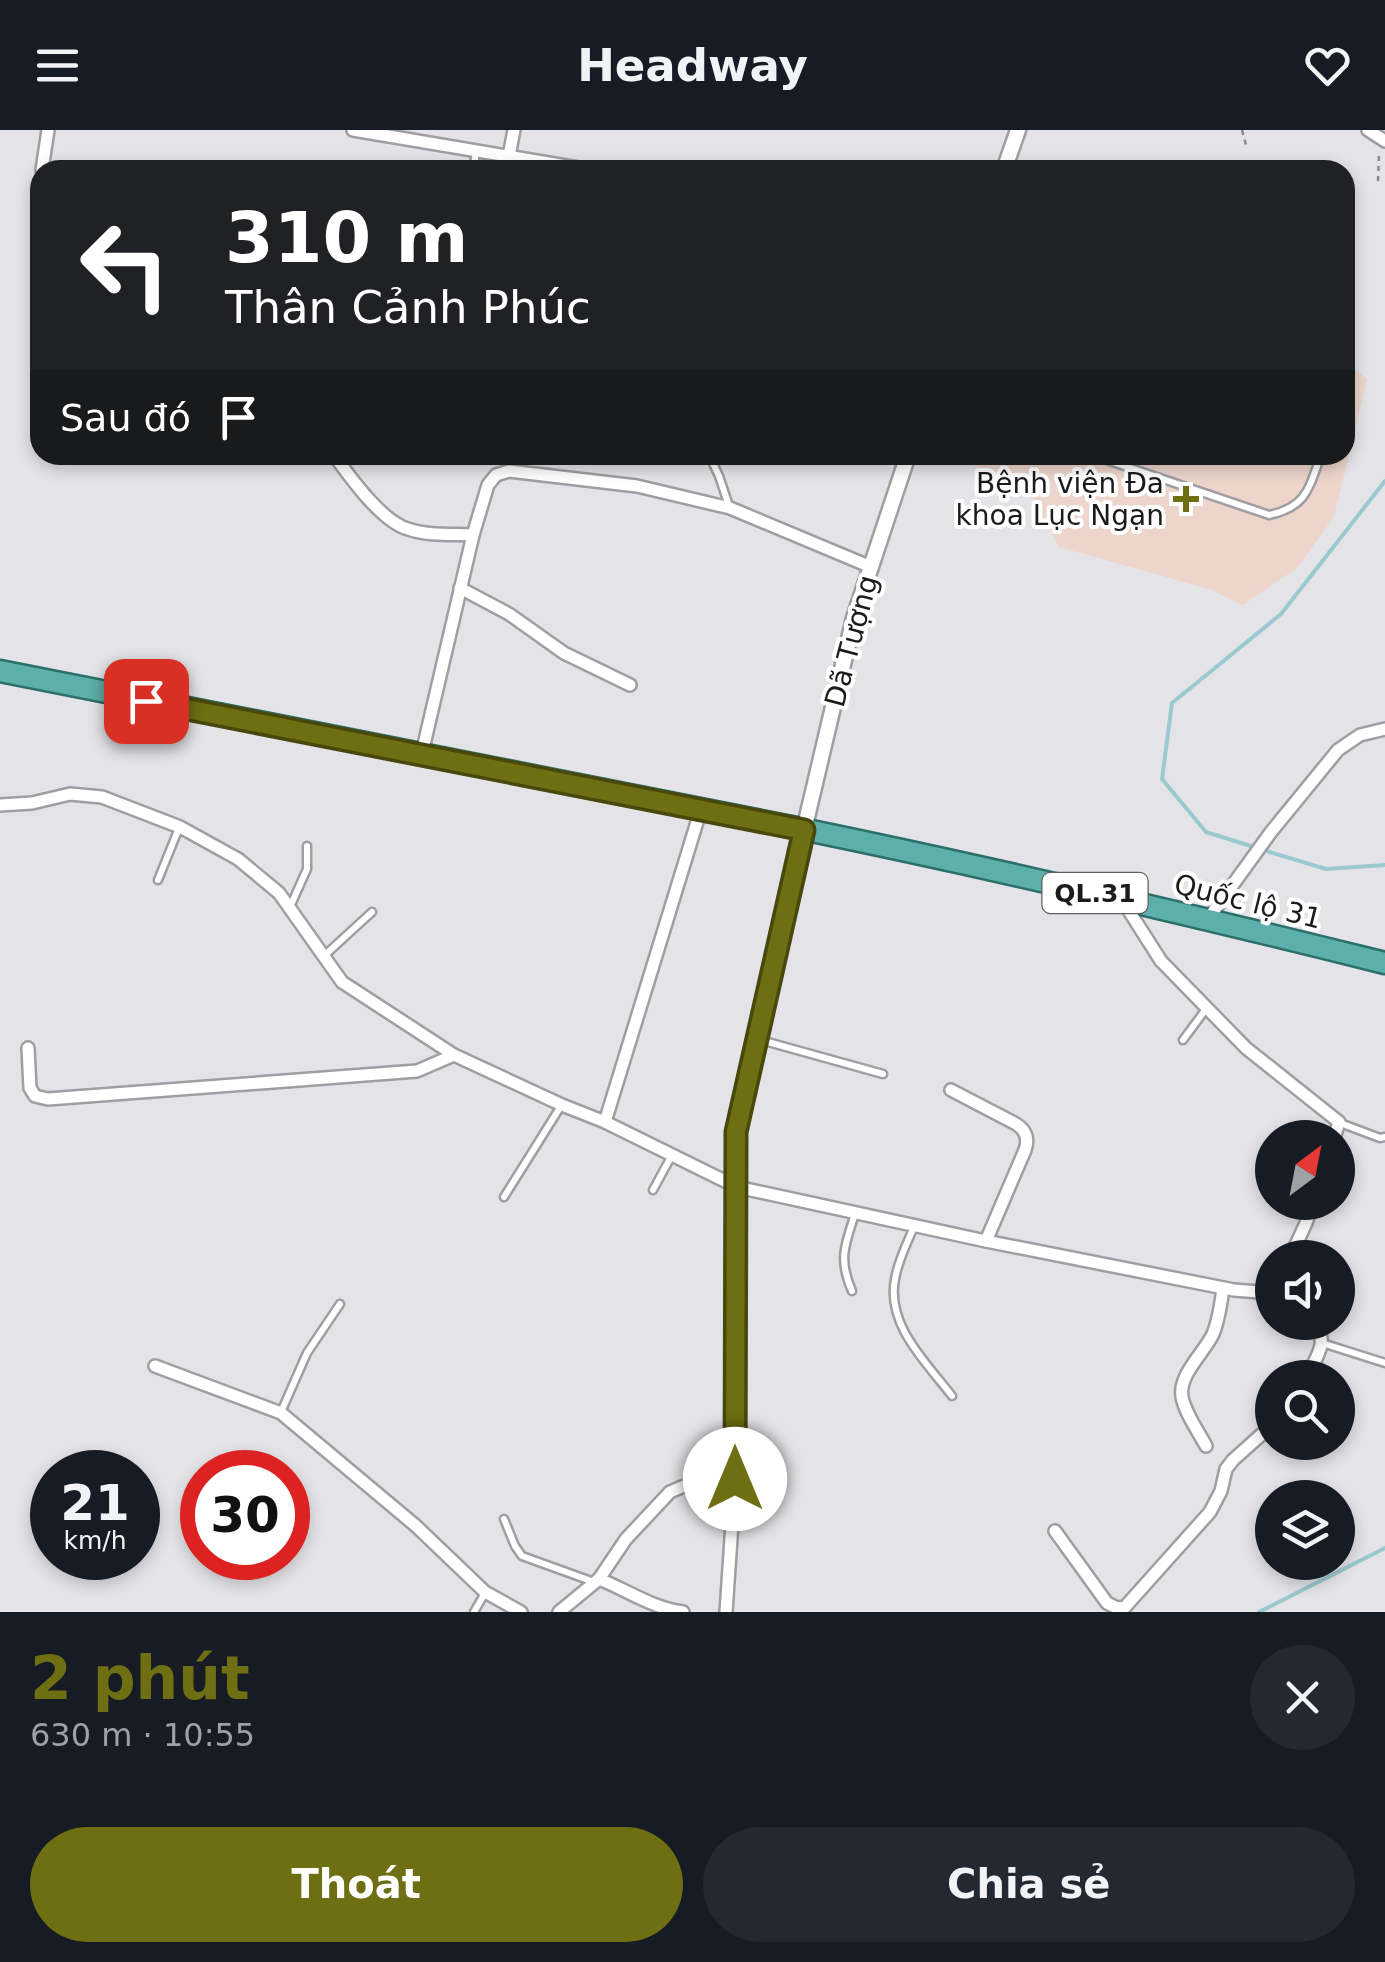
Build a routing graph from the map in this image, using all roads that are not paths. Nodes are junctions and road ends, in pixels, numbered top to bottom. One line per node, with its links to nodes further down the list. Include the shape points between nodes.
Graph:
1 (48, 130): 9 (street)
2 (353, 130): 7 (street)
3 (514, 130): 8 (street)
4 (1018, 130): 12 (street)
5 (1368, 130): 6 (street)
6 (1382, 139)
7 (476, 151): 8 (street); 10 (lane)
8 (509, 156): 11 (street)
9 (44, 160)
10 (475, 160)
11 (532, 160)
12 (1008, 160)
13 (342, 465): 19 (street, via 402,528)
14 (713, 465): 18 (lane)
15 (905, 465): 20 (street, Dã Tượng)
16 (1122, 465): 17 (lane, via 1269,515 1298,504)
17 (1316, 465)
18 (730, 508): 19 (street, via 637,486 509,472 488,484); 20 (street)
19 (473, 535): 21 (street)
20 (871, 568): 29 (street, Dã Tượng)
21 (460, 588): 23 (street); 25 (street)
22 (0, 671): 25 (highway, QL.31)
23 (630, 685)
24 (1385, 729): 35 (street, via 1338,750)
25 (422, 753): 27 (highway, QL.31)
26 (0, 805): 28 (street, via 102,796)
27 (700, 809): 29 (highway, QL.31); 47 (street)
28 (180, 827): 31 (lane); 33 (street, via 238,859)
29 (804, 830): 32 (highway, Quốc lộ 31 / QL.31); 39 (street)
30 (307, 846): 33 (lane, via 307,869)
31 (158, 880)
32 (1122, 899): 35 (highway, Quốc lộ 31 / QL.31); 38 (street, via 1162,962)
33 (290, 908): 36 (street)
34 (372, 912): 36 (lane)
35 (1208, 919): 37 (highway, Quốc lộ 31 / QL.31)
36 (324, 956): 42 (street, via 342,982)
37 (1385, 963)
38 (1207, 1008): 40 (lane); 46 (street)
39 (756, 1039): 43 (lane); 51 (street, via 736,1132)
40 (1183, 1040)
41 (28, 1048): 42 (street, via 30,1088 48,1099 417,1070)
42 (454, 1054): 45 (street)
43 (883, 1074)
44 (951, 1090): 56 (street, via 1016,1124 1027,1139)
45 (562, 1105): 47 (street); 53 (lane)
46 (1336, 1120)
47 (605, 1122): 50 (street)
48 (1355, 1128): 49 (lane)
49 (1385, 1137)
50 (673, 1154): 51 (street); 52 (lane)
51 (737, 1187): 54 (street); 70 (street)
52 (653, 1190)
53 (504, 1198)
54 (856, 1213): 55 (street); 58 (lane, via 843,1255)
55 (914, 1226): 56 (street); 66 (lane, via 895,1274 894,1306 906,1335)
56 (986, 1241): 57 (street)
57 (1222, 1288): 59 (street); 69 (street, via 1213,1334 1182,1388)
58 (852, 1291)
59 (1255, 1291)
60 (340, 1304): 67 (lane, via 307,1354)
61 (1321, 1340): 62 (street)
62 (1322, 1344): 63 (street); 64 (lane)
63 (1314, 1360)
64 (1385, 1363)
65 (155, 1366): 67 (street)
66 (952, 1396)
67 (281, 1413): 74 (street)
68 (1255, 1440): 72 (street, via 1224,1474 1210,1512 1125,1607 1107,1603)
69 (1206, 1446)
70 (735, 1479): 73 (street, via 670,1492); 79 (street)
71 (504, 1519): 73 (lane, via 522,1556)
72 (1055, 1531)
73 (597, 1581): 77 (street); 78 (street)
74 (486, 1592): 75 (lane); 76 (street)
75 (474, 1612)
76 (522, 1612)
77 (559, 1612)
78 (683, 1612)
79 (726, 1612)

